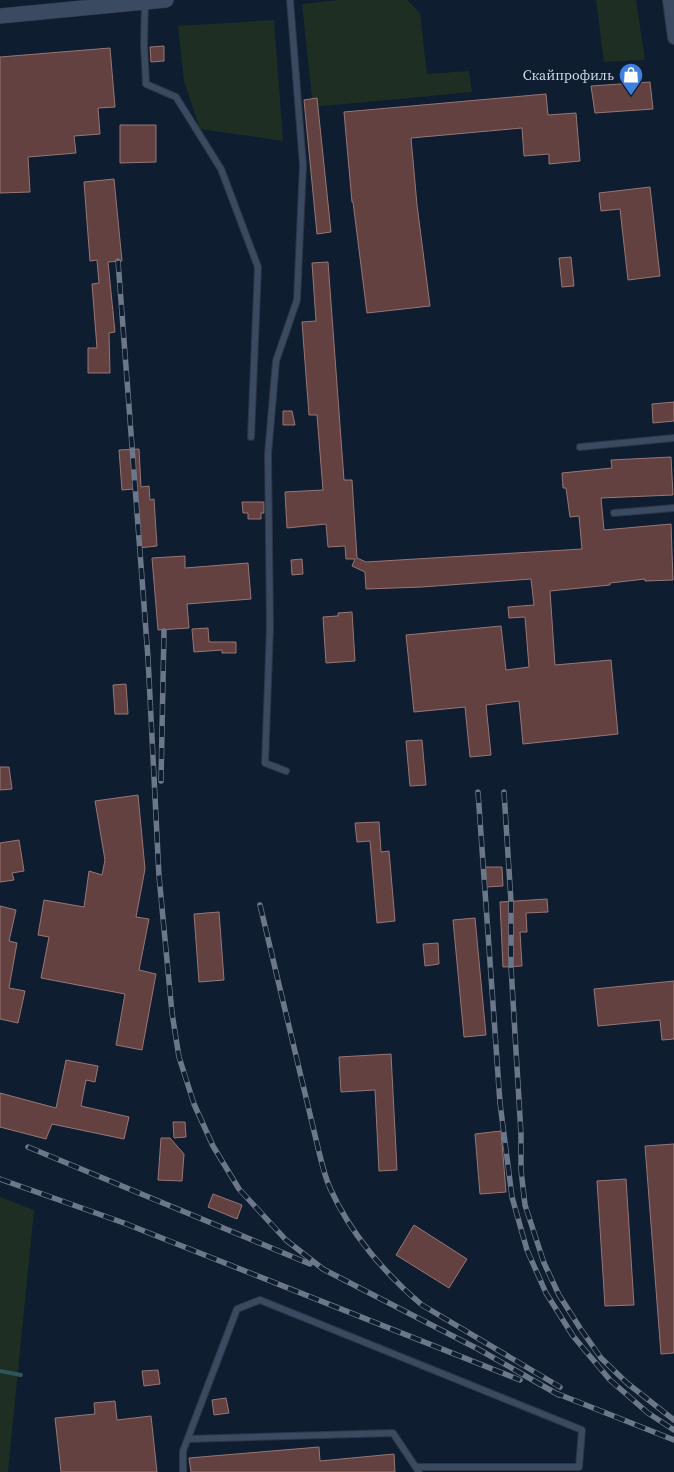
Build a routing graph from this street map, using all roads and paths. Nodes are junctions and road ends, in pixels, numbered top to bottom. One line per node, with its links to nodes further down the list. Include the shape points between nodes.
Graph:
1 (166, 0): 4 (main road)
2 (290, 0): 13 (lane, via 303,165 297,300 276,361 268,454 270,627 265,763)
3 (669, 0): 7 (street)
4 (145, 2): 5 (main road); 8 (lane, via 146,84 176,97 221,169 258,266)
5 (72, 4): 6 (main road)
6 (0, 16)
7 (674, 38)
8 (251, 437)
9 (674, 438): 10 (lane)
10 (580, 447)
11 (674, 508): 12 (lane)
12 (614, 513)
13 (286, 771)
14 (188, 1439): 15 (lane, via 393,1433); 15 (lane, via 237,1309 260,1300 582,1430 579,1467); 16 (lane)
15 (417, 1470)
16 (183, 1472)

